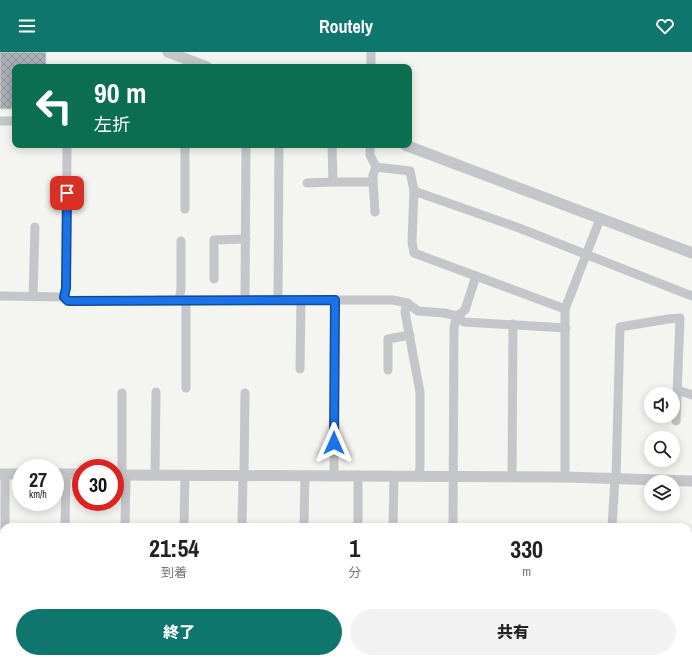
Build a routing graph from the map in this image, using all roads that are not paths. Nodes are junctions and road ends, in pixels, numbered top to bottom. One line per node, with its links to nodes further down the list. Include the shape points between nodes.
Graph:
1 (168, 52): 3 (street)
2 (371, 52): 4 (street)
3 (199, 64)
4 (371, 64)
5 (0, 121): 6 (street)
6 (12, 121)
7 (67, 148): 32 (street)
8 (185, 148): 19 (street)
9 (246, 148): 23 (street)
10 (279, 148): 36 (street)
11 (332, 148): 15 (street)
12 (370, 148): 14 (street, via 370,155)
13 (412, 148): 21 (street)
14 (376, 167): 16 (street); 18 (street, via 410,171)
15 (332, 182): 16 (street); 17 (street)
16 (373, 182): 20 (street)
17 (307, 183)
18 (414, 191): 26 (street, via 519,228); 27 (street, via 414,253)
19 (185, 209)
20 (374, 212)
21 (600, 219): 25 (street); 26 (street)
22 (35, 227): 30 (street)
23 (246, 240): 28 (street, via 214,240); 35 (street)
24 (181, 241): 34 (street)
25 (692, 254)
26 (585, 255): 31 (street); 40 (street)
27 (476, 276): 40 (street); 41 (street, via 465,310)
28 (214, 279)
29 (0, 296): 30 (street)
30 (33, 296): 32 (street)
31 (692, 296)
32 (64, 297): 33 (lane, via 68,301)
33 (157, 300): 34 (street)
34 (183, 300): 35 (street); 48 (street)
35 (245, 300): 36 (street)
36 (278, 300): 37 (street)
37 (301, 300): 38 (street); 45 (street)
38 (335, 300): 39 (street, via 393,300); 61 (street)
39 (407, 303): 41 (street, via 418,311); 44 (street, via 405,312)
40 (565, 308): 43 (street)
41 (457, 316): 42 (street, via 464,322); 65 (street, via 454,327)
42 (513, 324): 43 (street); 66 (street)
43 (566, 328): 67 (street)
44 (410, 335): 46 (street, via 388,339); 64 (street, via 420,392)
45 (300, 369)
46 (388, 370)
47 (678, 387): 68 (street, via 680,318 620,327)
48 (186, 388)
49 (680, 391): 53 (street)
50 (156, 392): 57 (street)
51 (122, 393): 54 (street)
52 (245, 394): 59 (street)
53 (692, 394)
54 (121, 459)
55 (3, 474): 72 (street)
56 (124, 475): 57 (street)
57 (155, 475): 58 (street)
58 (185, 475): 59 (street); 75 (street)
59 (244, 475): 60 (street); 76 (street)
60 (305, 475): 61 (street); 77 (street)
61 (334, 475): 62 (street)
62 (358, 475): 63 (street); 78 (street)
63 (394, 476): 64 (street); 79 (street)
64 (419, 476): 65 (street)
65 (454, 476): 66 (street); 80 (street)
66 (512, 477): 67 (street)
67 (565, 477): 68 (street)
68 (615, 478): 69 (street); 81 (street)
69 (692, 481)
70 (124, 506): 74 (street)
71 (63, 511): 73 (street)
72 (5, 523)
73 (65, 523)
74 (126, 523)
75 (184, 523)
76 (242, 523)
77 (304, 523)
78 (358, 523)
79 (393, 523)
80 (453, 523)
81 (612, 523)

